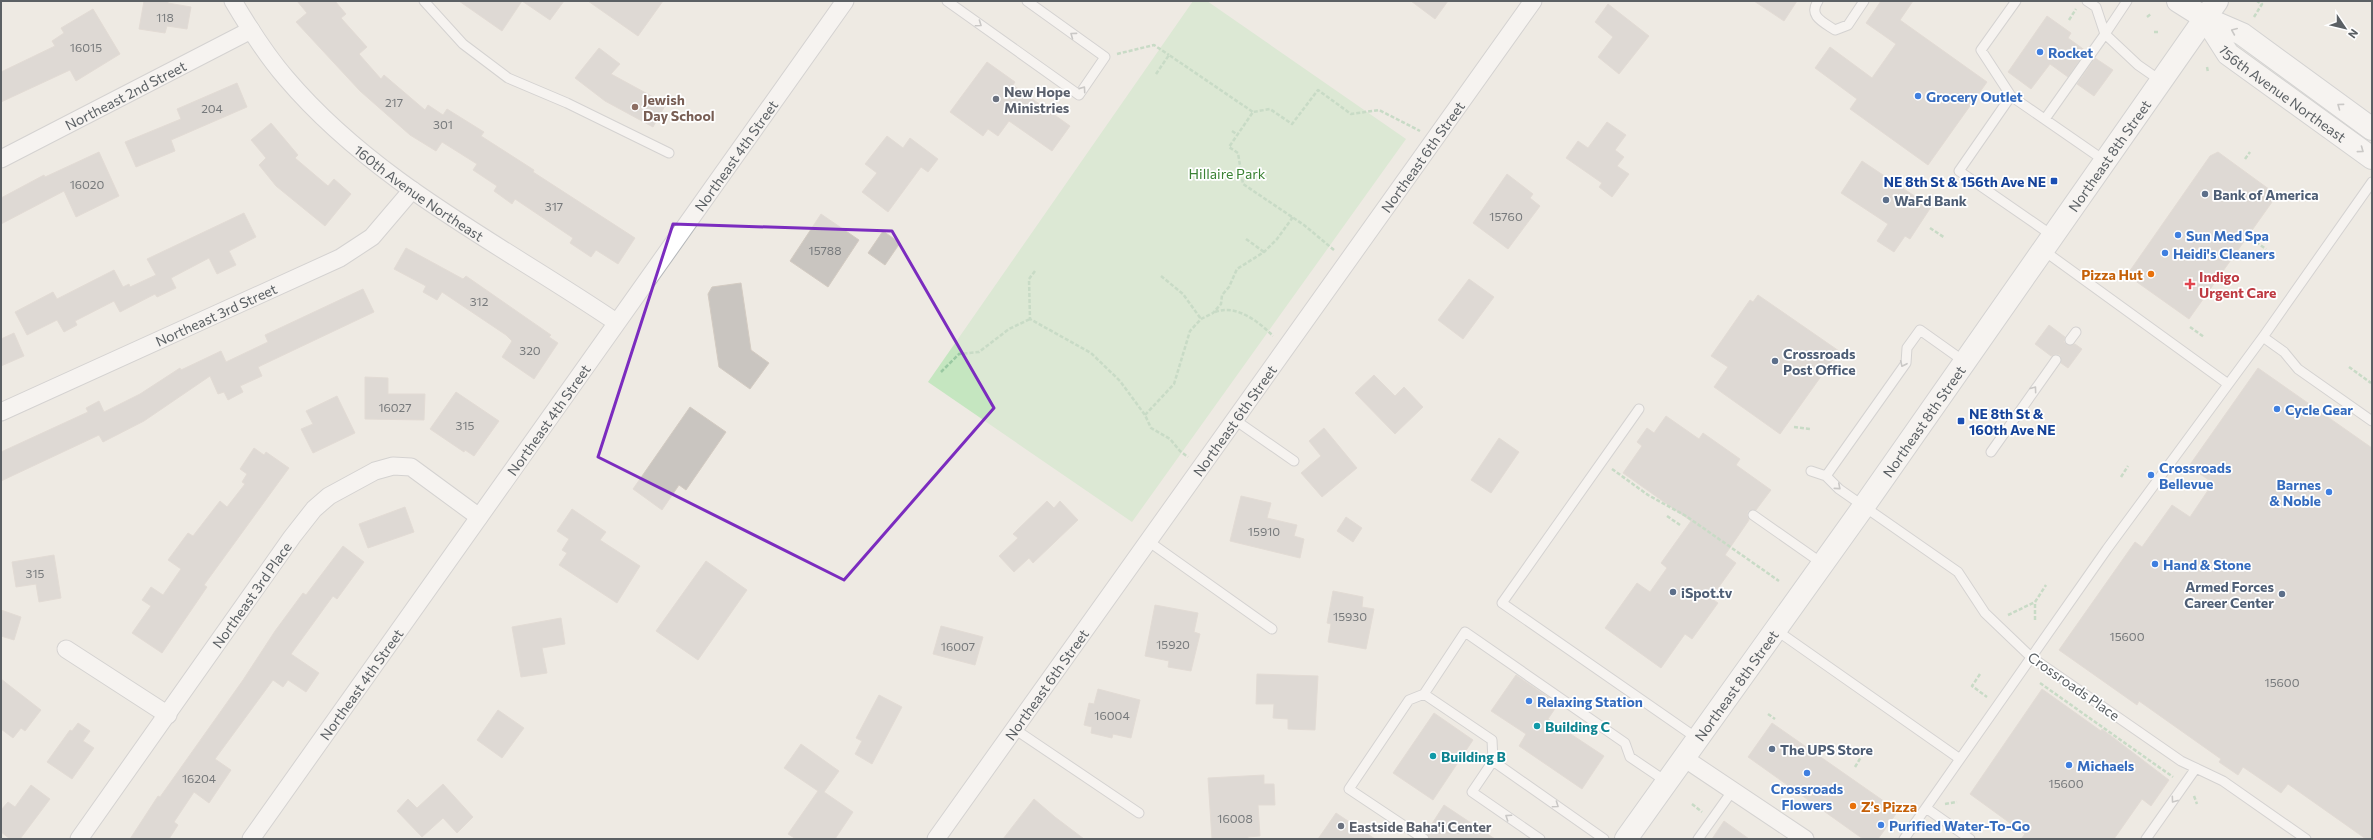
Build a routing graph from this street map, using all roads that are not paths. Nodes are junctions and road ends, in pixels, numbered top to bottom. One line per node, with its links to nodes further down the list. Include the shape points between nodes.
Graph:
1 (233, 1): 15 (street, 160th Avenue Northeast)
2 (424, 1): 21 (lane, via 463,44 508,78 567,103)
3 (845, 1): 28 (street, Northeast 4th Street)
4 (947, 1): 5 (lane, one-way to 5, via 1079,95 1105,57)
5 (1027, 1)
6 (1533, 1): 37 (street, Northeast 6th Street)
7 (1818, 1): 8 (lane, via 1814,7 1814,14 1835,30 1848,25)
8 (1864, 1)
9 (2016, 1): 18 (lane, via 1981,50)
10 (2087, 1): 16 (lane, via 2096,7)
11 (2127, 1): 16 (lane)
12 (2178, 1): 14 (main road, 156th Avenue Northeast)
13 (2217, 1): 14 (main road, Northeast 8th Street)
14 (2205, 18): 17 (main road, Northeast 8th Street); 20 (main road, 156th Avenue Northeast, one-way to 14, via 2242,34); 22 (main road, 156th Avenue Northeast, one-way to 22, via 2228,54)
15 (251, 30): 23 (street, Northeast 2nd Street); 26 (street, 160th Avenue Northeast, via 286,78 323,116 360,151)
16 (2105, 34): 17 (lane, via 2138,65); 19 (lane)
17 (2161, 81): 24 (main road, Northeast 8th Street)
18 (2011, 96): 19 (lane); 27 (lane, via 1959,171)
19 (2044, 119): 24 (lane)
20 (2372, 128)
21 (669, 153)
22 (2372, 158)
23 (1, 159)
24 (2105, 161): 27 (main road, Northeast 8th Street)
25 (2372, 182): 30 (lane)
26 (412, 190): 28 (street, 160th Avenue Northeast); 36 (street, Northeast 3rd Street, via 372,237 340,258)
27 (2048, 243): 33 (main road, Northeast 8th Street); 34 (lane)
28 (616, 322): 45 (street, Northeast 4th Street)
29 (2076, 332): 31 (lane)
30 (2263, 337): 34 (lane); 38 (lane, via 2284,352 2298,369)
31 (2070, 340)
32 (2056, 360): 39 (lane, one-way to 32)
33 (1965, 362): 42 (lane, one-way to 42, via 1920,330 1907,348 1906,363); 43 (main road, Northeast 8th Street)
34 (2228, 384): 51 (lane)
35 (1640, 409): 55 (lane, via 1502,603)
36 (1, 412)
37 (1235, 420): 40 (lane); 46 (street, Northeast 6th Street)
38 (2372, 421)
39 (1991, 452)
40 (1294, 461)
41 (1811, 471): 42 (lane)
42 (1826, 476): 43 (lane, Crossroads Place, one-way to 43, via 1839,489)
43 (1864, 506): 47 (main road, Northeast 8th Street); 51 (lane, Crossroads Place, via 1958,572 1984,613)
44 (1753, 515): 47 (lane)
45 (479, 517): 53 (street, Northeast 3rd Place, via 411,467 393,466 375,471 329,496 314,508 292,537); 65 (street, Northeast 4th Street)
46 (1148, 541): 48 (lane); 54 (street, Northeast 6th Street)
47 (1823, 564): 49 (main road, Northeast 8th Street)
48 (1272, 628)
49 (1776, 630): 55 (main road, Northeast 8th Street); 57 (lane)
50 (66, 649): 53 (street)
51 (2031, 657): 57 (lane); 59 (lane, Crossroads Place, via 2181,761)
52 (1424, 694): 58 (lane, via 1492,740); 60 (lane, via 1465,632 1625,743 1630,757); 67 (lane, via 1409,700 1349,789)
53 (168, 715): 64 (street, Northeast 3rd Place)
54 (1013, 728): 63 (lane); 66 (street, Northeast 6th Street)
55 (1698, 739): 56 (main road, Northeast 8th Street)
56 (1684, 758): 60 (main road, Northeast 8th Street); 61 (street)
57 (1960, 759): 62 (lane)
58 (1493, 761): 68 (lane, one-way to 58, via 1472,792); 69 (lane, one-way to 69)
59 (2196, 768): 75 (lane, one-way to 75); 76 (lane, Crossroads Place, via 2236,789)
60 (1667, 782): 70 (main road, Northeast 8th Street)
61 (1733, 790): 71 (lane); 72 (street)
62 (1926, 808): 73 (lane); 74 (lane)
63 (1139, 813)
64 (79, 839)
65 (252, 839)
66 (936, 839)
67 (1424, 839)
68 (1540, 839)
69 (1604, 839)
70 (1626, 839)
71 (1698, 839)
72 (1805, 839)
73 (1904, 839)
74 (1970, 839)
75 (2146, 839)
76 (2306, 839)

